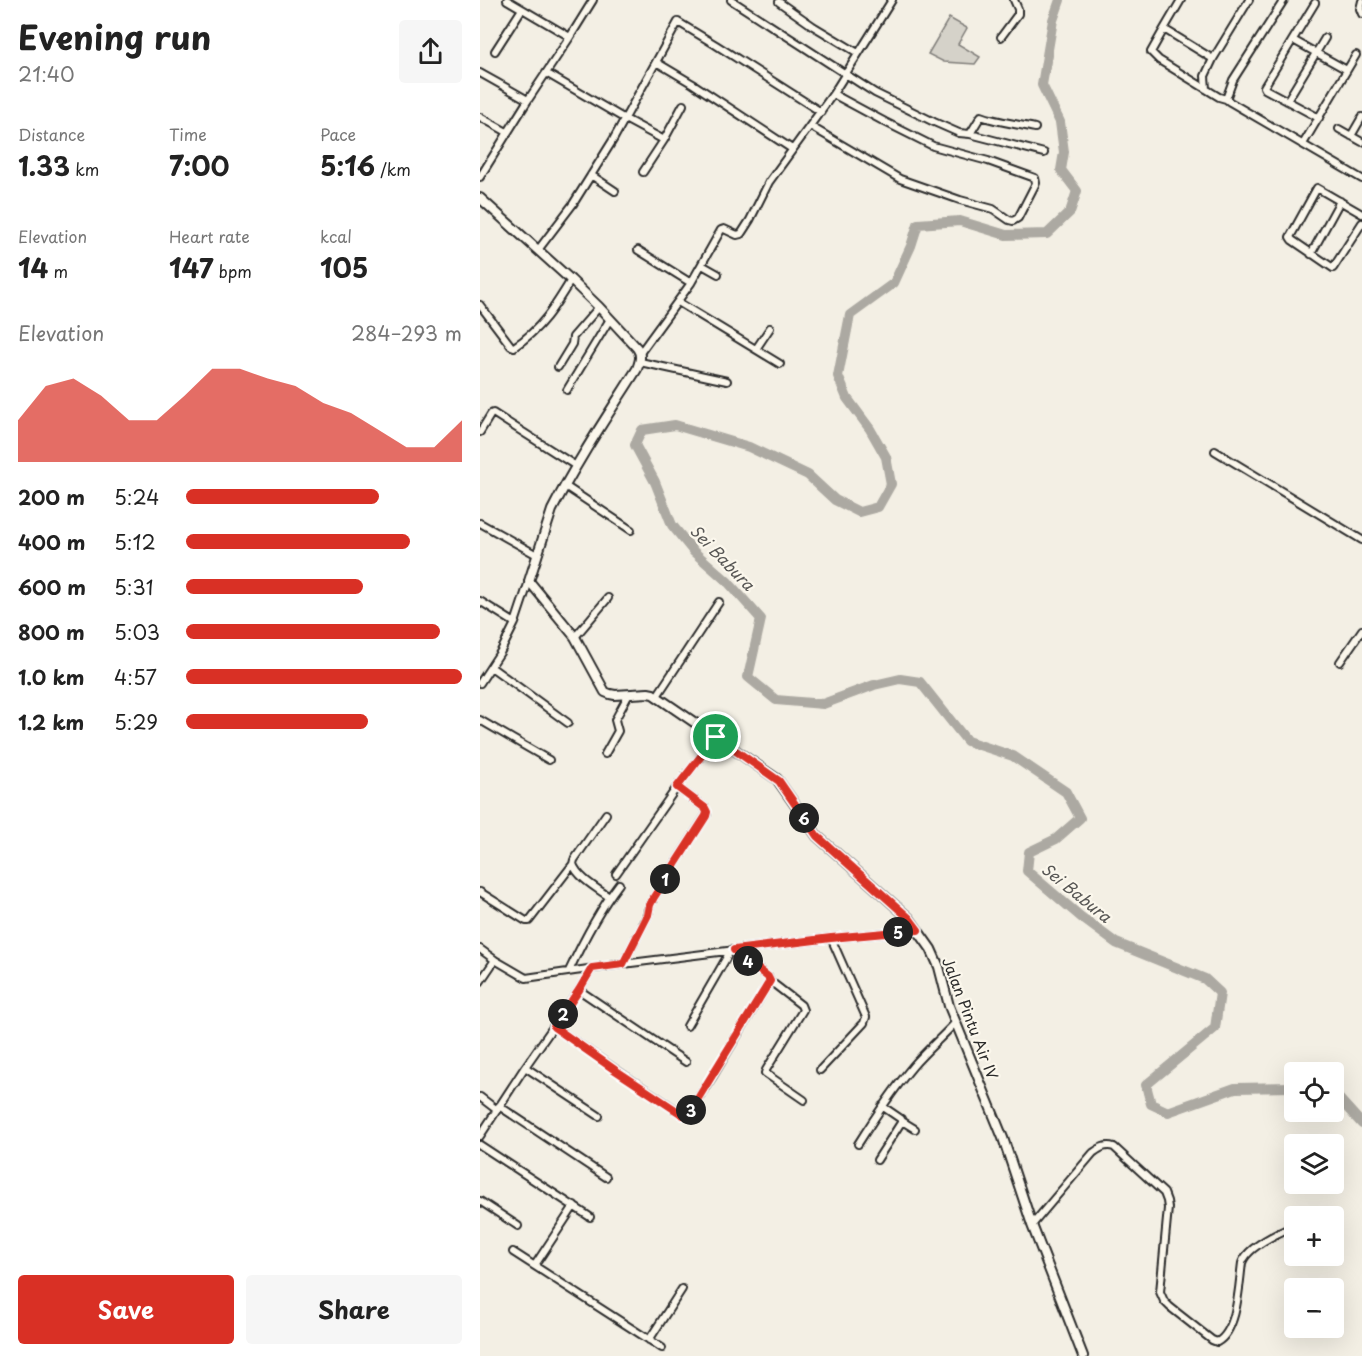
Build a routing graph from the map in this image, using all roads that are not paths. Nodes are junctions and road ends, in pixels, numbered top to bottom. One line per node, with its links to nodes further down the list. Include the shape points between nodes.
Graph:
1 (507, 0): 14 (street)
2 (524, 0): 14 (street)
3 (593, 0): 17 (street)
4 (731, 0): 12 (street)
5 (892, 0): 22 (street)
6 (1014, 0): 18 (street, via 1018,14)
7 (1181, 0): 16 (street)
8 (1249, 0): 25 (street)
9 (1284, 0): 33 (street, via 1233,80)
10 (1362, 1): 15 (street)
11 (779, 2): 22 (street)
12 (742, 3): 30 (street)
13 (1315, 3): 20 (street)
14 (520, 8): 17 (street); 21 (street)
15 (1362, 14)
16 (1164, 29): 25 (street); 31 (street, via 1151,54)
17 (570, 37): 29 (street)
18 (1001, 38)
19 (1325, 38): 23 (street)
20 (1293, 40): 23 (street); 35 (street, via 1264,87)
21 (495, 51)
22 (858, 53): 30 (street)
23 (1316, 53): 27 (street); 35 (street)
24 (1356, 55): 27 (street)
25 (1214, 59): 31 (street, via 1205,76)
26 (656, 62): 37 (street, via 679,22); 41 (street); 51 (street)
27 (1347, 70): 40 (street)
28 (480, 73): 34 (street)
29 (546, 73): 34 (street); 41 (street)
30 (846, 75): 32 (street); 46 (street, via 934,122)
31 (1206, 89): 33 (street)
32 (833, 94): 37 (street); 42 (street, via 933,146 1035,178 1018,218 1008,220 993,209 900,179)
33 (1226, 99): 50 (street)
34 (528, 100): 45 (street)
35 (1287, 101): 40 (street)
36 (683, 105): 48 (street)
37 (820, 112): 42 (street)
38 (480, 117): 45 (street)
39 (1362, 117): 47 (street)
40 (1319, 118): 50 (street)
41 (625, 119): 48 (street); 54 (street)
42 (810, 126): 51 (street)
43 (1035, 128): 46 (street, via 981,116)
44 (1339, 129): 47 (street)
45 (507, 132): 55 (street)
46 (970, 134): 52 (street)
47 (1351, 136): 49 (street)
48 (664, 140): 53 (street)
49 (1362, 142)
50 (1303, 144): 56 (street)
51 (792, 149): 65 (street, via 741,234 721,230)
52 (1044, 153)
53 (644, 172)
54 (591, 175): 57 (street); 62 (street)
55 (480, 177)
56 (1362, 179)
57 (615, 191)
58 (480, 198): 62 (main road)
59 (1340, 201): 60 (street); 64 (street); 64 (street, via 1317,188 1291,235)
60 (1362, 214)
61 (1362, 223): 64 (street, via 1334,268)
62 (538, 250): 67 (main road)
63 (638, 250): 68 (street)
64 (1311, 254)
65 (702, 265): 66 (street); 68 (street)
66 (718, 274)
67 (571, 280): 70 (street, via 543,324 514,348); 71 (main road)
68 (692, 282): 69 (street)
69 (678, 302): 74 (street); 75 (street)
70 (480, 305)
71 (598, 307): 72 (main road); 78 (street, via 573,337)
72 (609, 319): 75 (main road); 80 (street)
73 (770, 328): 74 (street)
74 (756, 349): 77 (street)
75 (640, 353): 76 (main road)
76 (640, 362): 79 (street); 83 (main road)
77 (780, 364)
78 (558, 367)
79 (727, 381)
80 (567, 390)
81 (480, 432): 83 (street, via 493,413)
82 (1215, 451): 87 (street)
83 (576, 466): 84 (main road)
84 (565, 486): 86 (street); 88 (main road, via 552,510)
85 (480, 523): 88 (street)
86 (631, 530)
87 (1362, 540)
88 (537, 555): 89 (main road)
89 (529, 581): 93 (street); 95 (main road)
90 (608, 598): 95 (street)
91 (480, 601): 93 (street)
92 (719, 602): 100 (street)
93 (515, 623): 97 (street)
94 (1362, 630): 96 (street)
95 (575, 637): 99 (main road, via 605,692)
96 (1340, 662)
97 (491, 667): 98 (street); 102 (street)
98 (481, 680)
99 (629, 694): 100 (main road); 104 (street, via 615,720 618,730)
100 (657, 696): 103 (main road, Jalan Pintu Air IV)
101 (480, 720): 105 (street)
102 (568, 723)
103 (716, 737): 106 (street); 113 (main road, Jalan Pintu Air IV, via 779,781 817,836)
104 (605, 754)
105 (549, 760)
106 (677, 787): 109 (street); 118 (street, via 705,808 707,814 654,897)
107 (606, 814): 108 (street)
108 (573, 864): 111 (street, via 529,921); 112 (street, via 574,869)
109 (616, 874)
110 (619, 884): 112 (street)
111 (480, 892)
112 (609, 897): 120 (street)
113 (918, 930): 114 (street); 124 (main road, Jalan Pintu Air IV, via 939,968)
114 (831, 938): 116 (street); 129 (street, via 866,1019)
115 (480, 949): 117 (street)
116 (733, 950): 118 (street); 121 (street); 125 (street)
117 (495, 960): 120 (street, via 526,978); 122 (street)
118 (623, 964): 119 (street)
119 (592, 968): 120 (street); 123 (street)
120 (570, 971)
121 (770, 981): 126 (street, via 687,1114); 131 (street, via 803,1010 765,1073)
122 (480, 982)
123 (579, 990): 126 (street); 127 (street)
124 (956, 1022): 132 (street, via 912,1067); 145 (main road, Jalan Pintu Air IV, via 1003,1138)
125 (687, 1026)
126 (554, 1027): 128 (street)
127 (686, 1062)
128 (525, 1067): 133 (street); 134 (street)
129 (820, 1070)
130 (480, 1097): 133 (street)
131 (804, 1100)
132 (882, 1106): 135 (street); 138 (street)
133 (498, 1108): 137 (street); 141 (street)
134 (599, 1116)
135 (902, 1121): 136 (street); 140 (street)
136 (915, 1129)
137 (480, 1136)
138 (858, 1144)
139 (480, 1145): 143 (street)
140 (877, 1160)
141 (606, 1177)
142 (480, 1201): 146 (street)
143 (574, 1206): 144 (street); 149 (street)
144 (590, 1217)
145 (1032, 1225): 147 (street, via 1093,1153 1105,1146 1114,1147 1164,1193 1167,1201 1160,1292 1164,1301 1217,1342 1224,1337 1236,1311 1244,1256); 153 (main road, Jalan Pintu Air IV)
146 (518, 1226)
147 (1284, 1230)
148 (513, 1252): 149 (street)
149 (535, 1265): 151 (street)
150 (682, 1289): 151 (street)
151 (649, 1340): 152 (street)
152 (662, 1348)
153 (1083, 1356)

